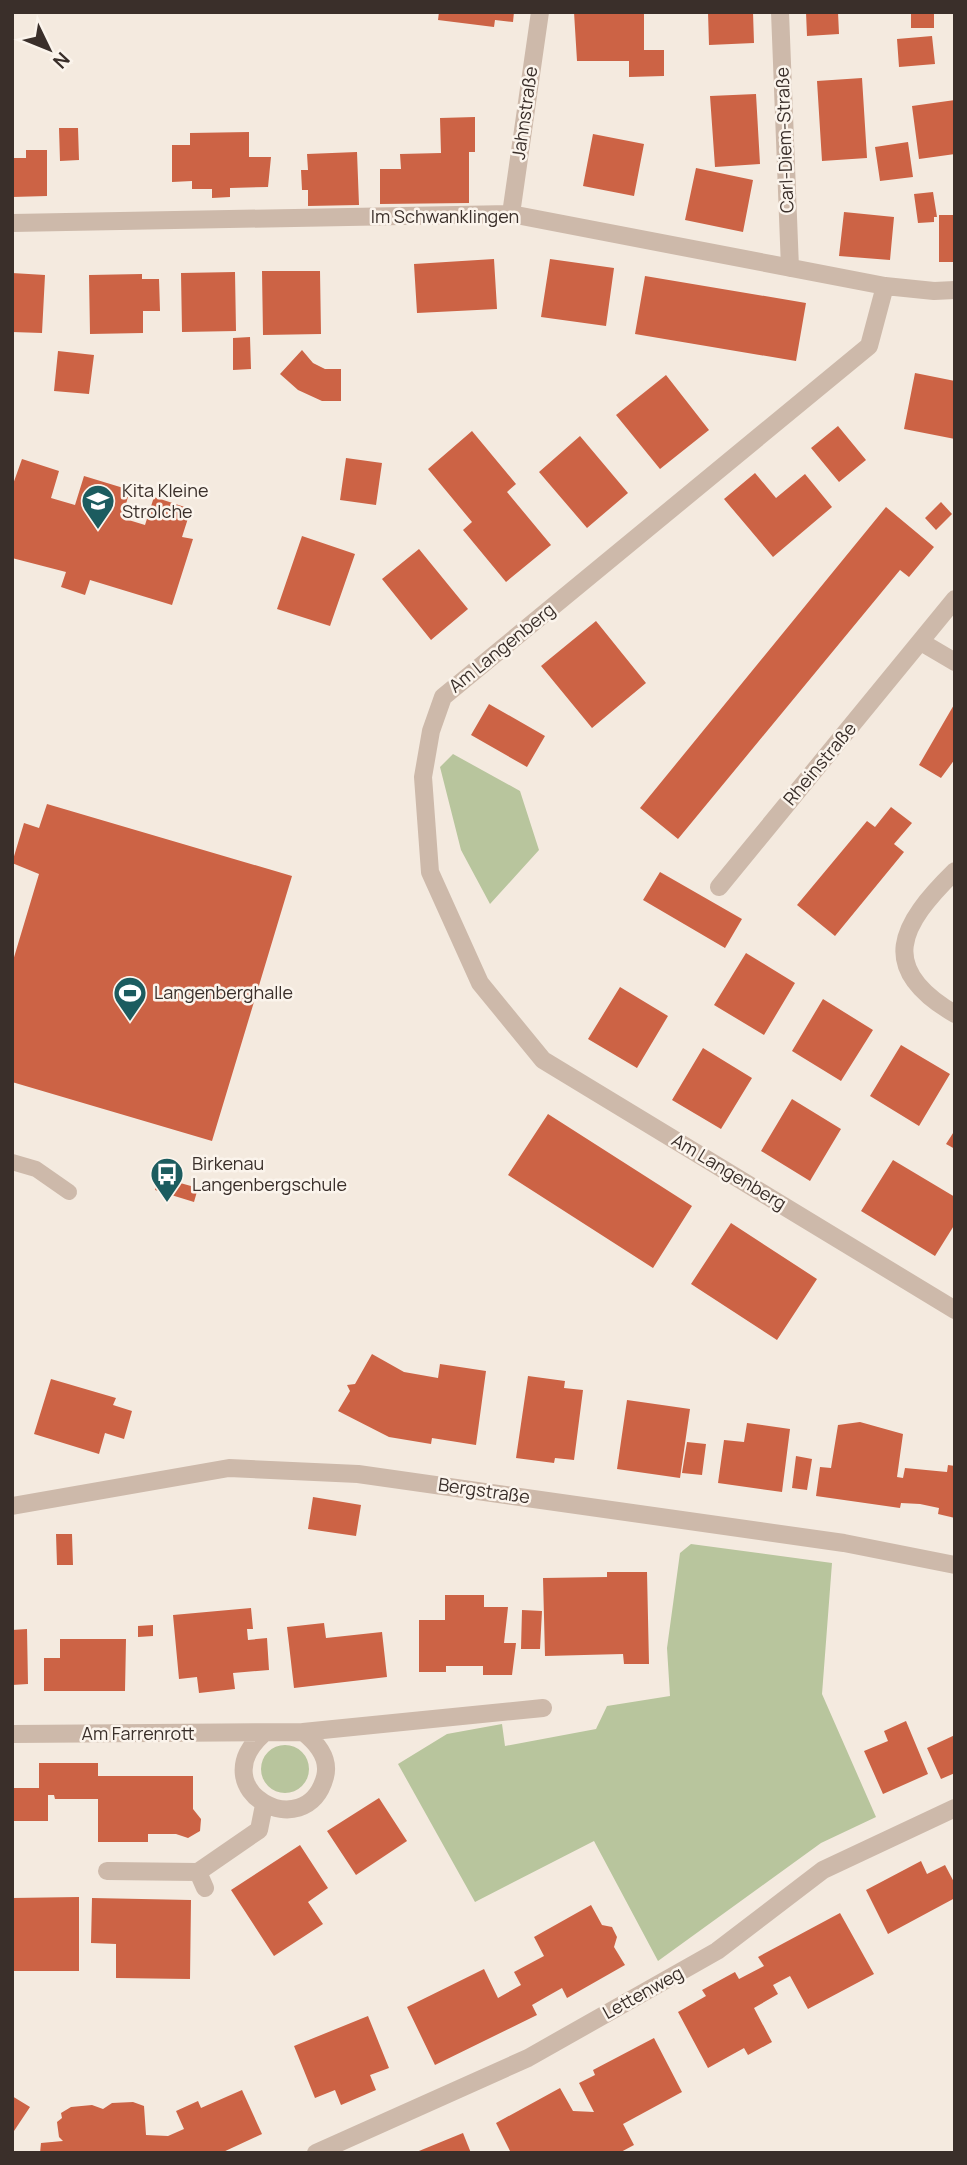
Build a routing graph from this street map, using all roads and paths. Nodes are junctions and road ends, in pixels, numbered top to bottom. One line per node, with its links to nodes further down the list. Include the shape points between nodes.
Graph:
1 (540, 12): 3 (street, Jahnstraße)
2 (780, 12): 5 (street, Carl-Diem-Straße)
3 (511, 214): 4 (street, Im Schwanklingen); 5 (street, Im Schwanklingen)
4 (12, 223)
5 (790, 268): 6 (street, Im Schwanklingen)
6 (885, 286): 7 (street, Im Schwanklingen); 16 (street, Am Langenberg, via 869,346 443,697 423,777 430,872 480,984 543,1060)
7 (955, 290)
8 (955, 599): 9 (street, Rheinstraße)
9 (921, 642): 10 (street); 12 (street, Rheinstraße)
10 (955, 663)
11 (955, 871): 13 (street, via 921,906 905,942 904,962 913,982 929,999)
12 (719, 887)
13 (955, 1014)
14 (12, 1162): 15 (lane, via 36,1170)
15 (69, 1192)
16 (955, 1310)
17 (12, 1506): 18 (street, Bergstraße, via 229,1468 358,1474 817,1538)
18 (955, 1564)
19 (543, 1708): 20 (street, Am Farrenrott)
20 (303, 1732): 22 (street, Am Farrenrott); 23 (street, via 324,1756 322,1788 297,1809)
21 (12, 1734): 22 (street, Am Farrenrott)
22 (263, 1734): 23 (street, via 249,1749 243,1770 246,1784)
23 (264, 1805): 25 (street, via 259,1830 201,1880)
24 (955, 1808): 26 (street, Lettenweg, via 823,1870 716,1951 528,2058)
25 (107, 1871)
26 (316, 2153)

